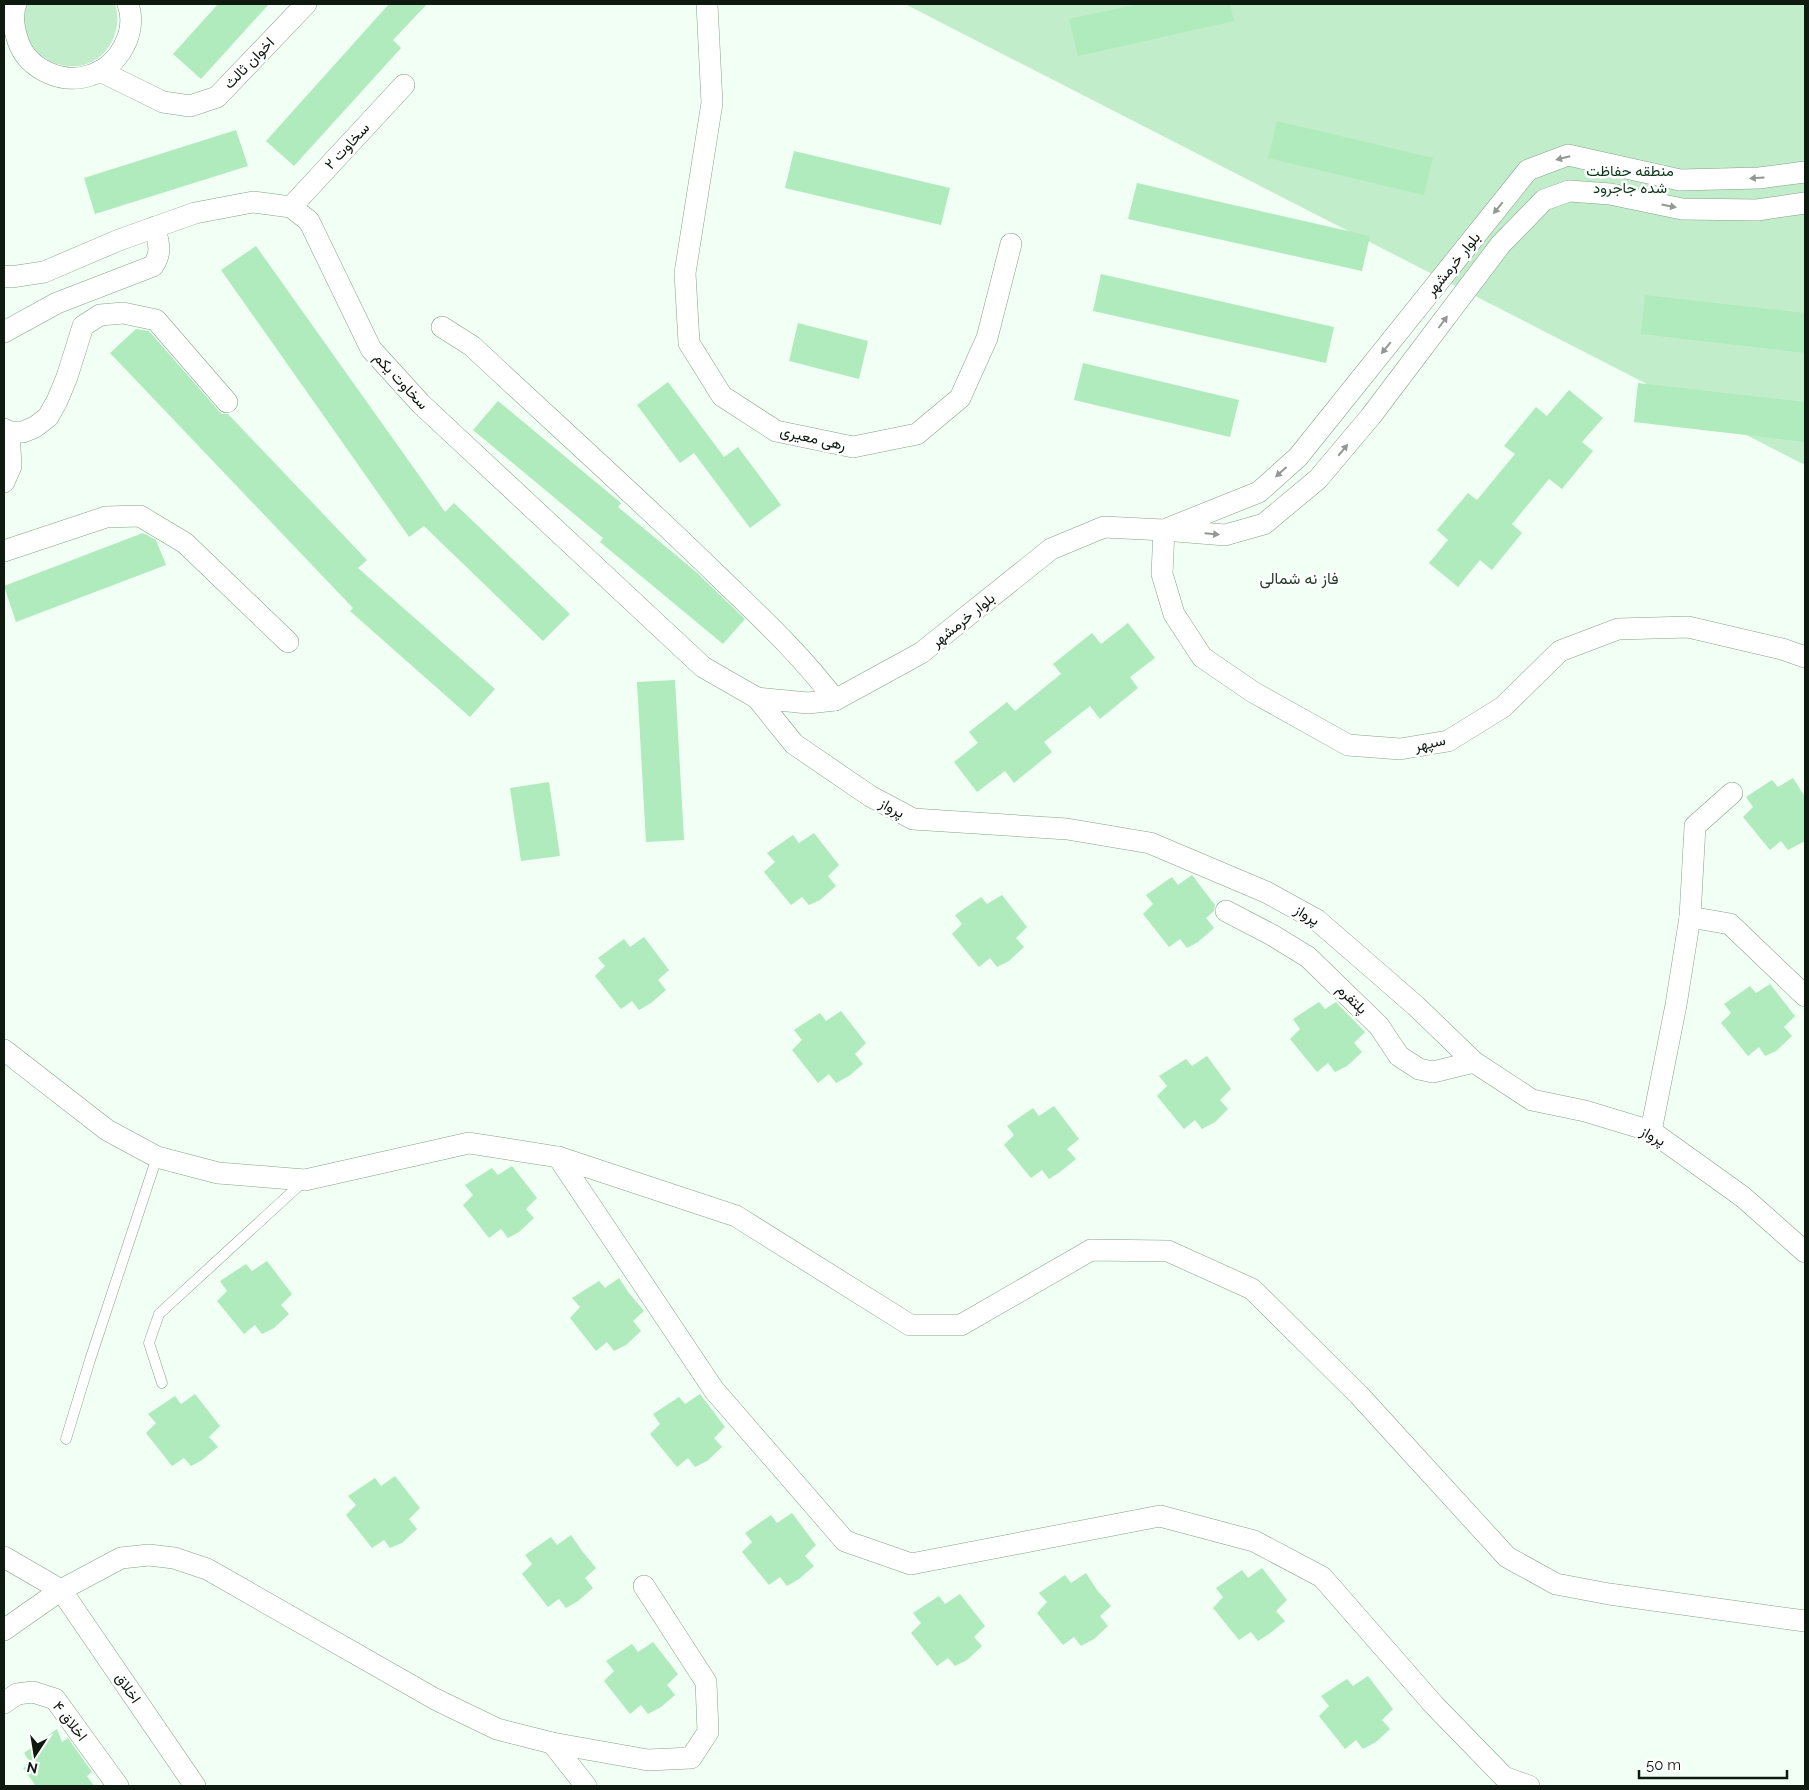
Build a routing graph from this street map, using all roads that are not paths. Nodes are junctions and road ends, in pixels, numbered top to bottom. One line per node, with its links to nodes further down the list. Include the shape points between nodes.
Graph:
1 (306, 4): 5 (street, اخوان ثالث, via 217,97 190,106 163,102)
2 (707, 4): 11 (street, رهی معیری, via 712,103 686,273 689,343 722,396 776,431 853,447 917,434 960,398 986,338)
3 (11, 5): 5 (street, via 20,48 33,64 51,74 71,78)
4 (134, 6): 5 (street, via 130,32 122,50 109,66)
5 (100, 71)
6 (404, 85): 9 (street, سخاوت ۲)
7 (1805, 172): 18 (street, بلوار خرمشهر, one-way to 18, via 1759,178 1680,180 1568,156 1528,170 1298,457 1259,492)
8 (1805, 203): 18 (street, بلوار خرمشهر, one-way to 8, via 1225,536 1264,524 1318,479 1371,416 1501,244 1544,200 1569,191 1610,194 1682,209 1757,210)
9 (291, 207): 10 (street, via 253,202 195,214); 24 (street, سخاوت یکم, via 309,221 371,349 421,404 703,667)
10 (155, 227): 12 (street, via 44,272); 14 (street, via 160,250 153,266 57,303)
11 (1011, 244)
12 (4, 276)
13 (442, 327): 25 (street, via 472,346 689,548 815,673)
14 (4, 332)
15 (227, 402): 16 (street, via 156,320 123,313 100,315 83,326 57,401 48,417 22,432)
16 (6, 431): 17 (street, via 11,466)
17 (4, 482)
18 (1164, 530): 22 (street, سپهر, via 1162,574 1174,614 1202,658 1253,692 1348,745 1400,749 1448,741 1504,707 1560,651 1618,629 1688,627); 25 (street, بلوار خرمشهر, via 1104,527 1051,549 921,653)
19 (4, 551): 20 (street, via 106,517 140,516 185,543)
20 (288, 642)
21 (1805, 648): 22 (street, سپهر)
22 (1782, 649): 23 (street, سپهر)
23 (1805, 658)
24 (757, 698): 25 (street, بلوار خرمشهر, via 808,703); 31 (street, پرواز, via 794,744 870,796 913,819 1067,830 1150,843 1266,892 1317,920 1416,1006)
25 (835, 700)
26 (1732, 793): 28 (street, via 1695,826)
27 (1226, 911): 31 (street, پلتفرم, via 1308,958 1379,1026 1399,1056 1418,1069 1433,1072)
28 (1690, 917): 29 (street, via 1730,924); 32 (street)
29 (1805, 996)
30 (4, 1050): 33 (street, via 107,1130)
31 (1474, 1062): 32 (street, پرواز, via 1532,1100 1585,1111)
32 (1650, 1131): 36 (street, پرواز, via 1743,1197)
33 (157, 1157): 35 (street, via 218,1173); 38 (lane)
34 (558, 1157): 35 (street, via 469,1143); 42 (street, via 736,1216 910,1324 961,1325 1091,1250 1168,1251 1252,1289 1359,1395 1507,1557 1556,1584); 49 (street, via 714,1390 845,1541 911,1564 1160,1516 1254,1541 1322,1577 1434,1705 1504,1776)
35 (305, 1180): 37 (lane, via 160,1314 149,1343)
36 (1805, 1252)
37 (162, 1383)
38 (66, 1439)
39 (4, 1558): 41 (street)
40 (644, 1586): 45 (street, via 706,1682 708,1732 691,1758 648,1760)
41 (61, 1590): 43 (street); 45 (street, via 121,1558 149,1555 174,1558 207,1569 435,1698 497,1729); 47 (street, اخلاق)
42 (1805, 1621)
43 (4, 1630)
44 (4, 1703): 46 (street, اخلاق ۴, via 17,1694 33,1692 56,1700)
45 (552, 1743): 48 (street)
46 (118, 1786)
47 (195, 1786)
48 (586, 1786)
49 (1529, 1786)

